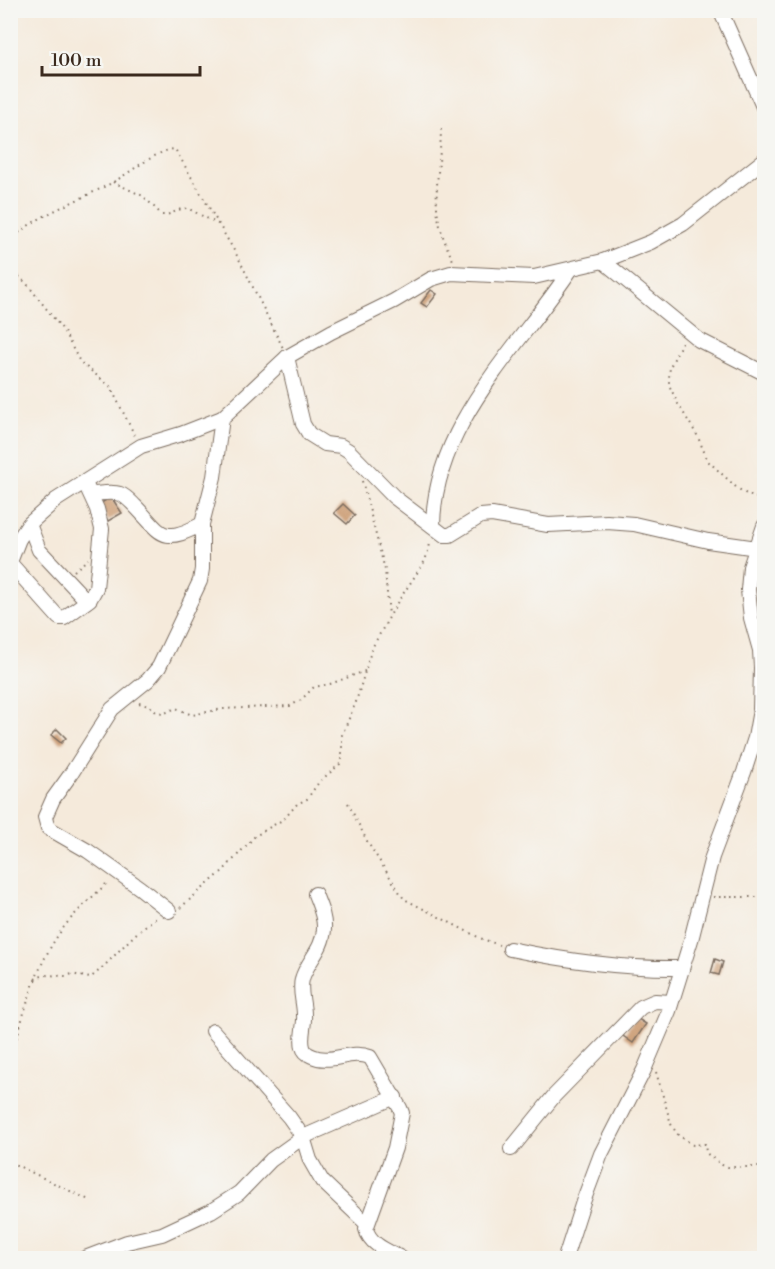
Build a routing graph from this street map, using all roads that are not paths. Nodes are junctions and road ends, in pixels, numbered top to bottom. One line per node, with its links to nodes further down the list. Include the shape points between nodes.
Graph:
1 (721, 11): 2 (street)
2 (765, 109)
3 (765, 160): 4 (street, via 664,236)
4 (603, 261): 5 (street); 7 (street, via 699,340)
5 (571, 269): 6 (street, via 534,277 459,272 431,279); 12 (street, via 493,374 462,423 437,483)
6 (287, 357): 8 (street); 12 (street, via 303,424 309,434 349,451 394,497)
7 (765, 373)
8 (222, 418): 9 (street, via 141,446); 11 (street, via 214,477)
9 (88, 488): 10 (street, via 56,500); 11 (street, via 123,495 163,534); 16 (street, via 100,519 101,547 96,588)
10 (29, 524): 15 (street); 16 (street, via 39,550)
11 (202, 524): 19 (street, via 200,581 159,667 107,715 45,817 48,828 88,851)
12 (433, 526): 14 (street, via 450,535 481,516 492,515 548,525 607,522)
13 (765, 526): 14 (street)
14 (757, 548): 17 (street, via 748,590 751,618)
15 (10, 562): 16 (street, via 58,618 64,618)
16 (87, 601)
17 (762, 654): 21 (street, via 760,711 754,738 712,857)
18 (315, 894): 24 (street, via 324,929 301,984 304,1051 321,1059 358,1054 370,1057)
19 (168, 912)
20 (510, 949): 21 (street, via 618,966)
21 (682, 968): 22 (street)
22 (671, 1002): 26 (street, via 655,1001 640,1007 554,1096); 31 (street, via 652,1053 601,1154)
23 (213, 1032): 25 (street)
24 (394, 1097): 25 (street); 27 (street, via 402,1113 399,1130)
25 (303, 1137): 27 (street, via 322,1181); 28 (street, via 211,1211)
26 (511, 1149)
27 (367, 1224): 30 (street, via 372,1241)
28 (116, 1252): 29 (street)
29 (85, 1258)
30 (401, 1258)
31 (565, 1258)

